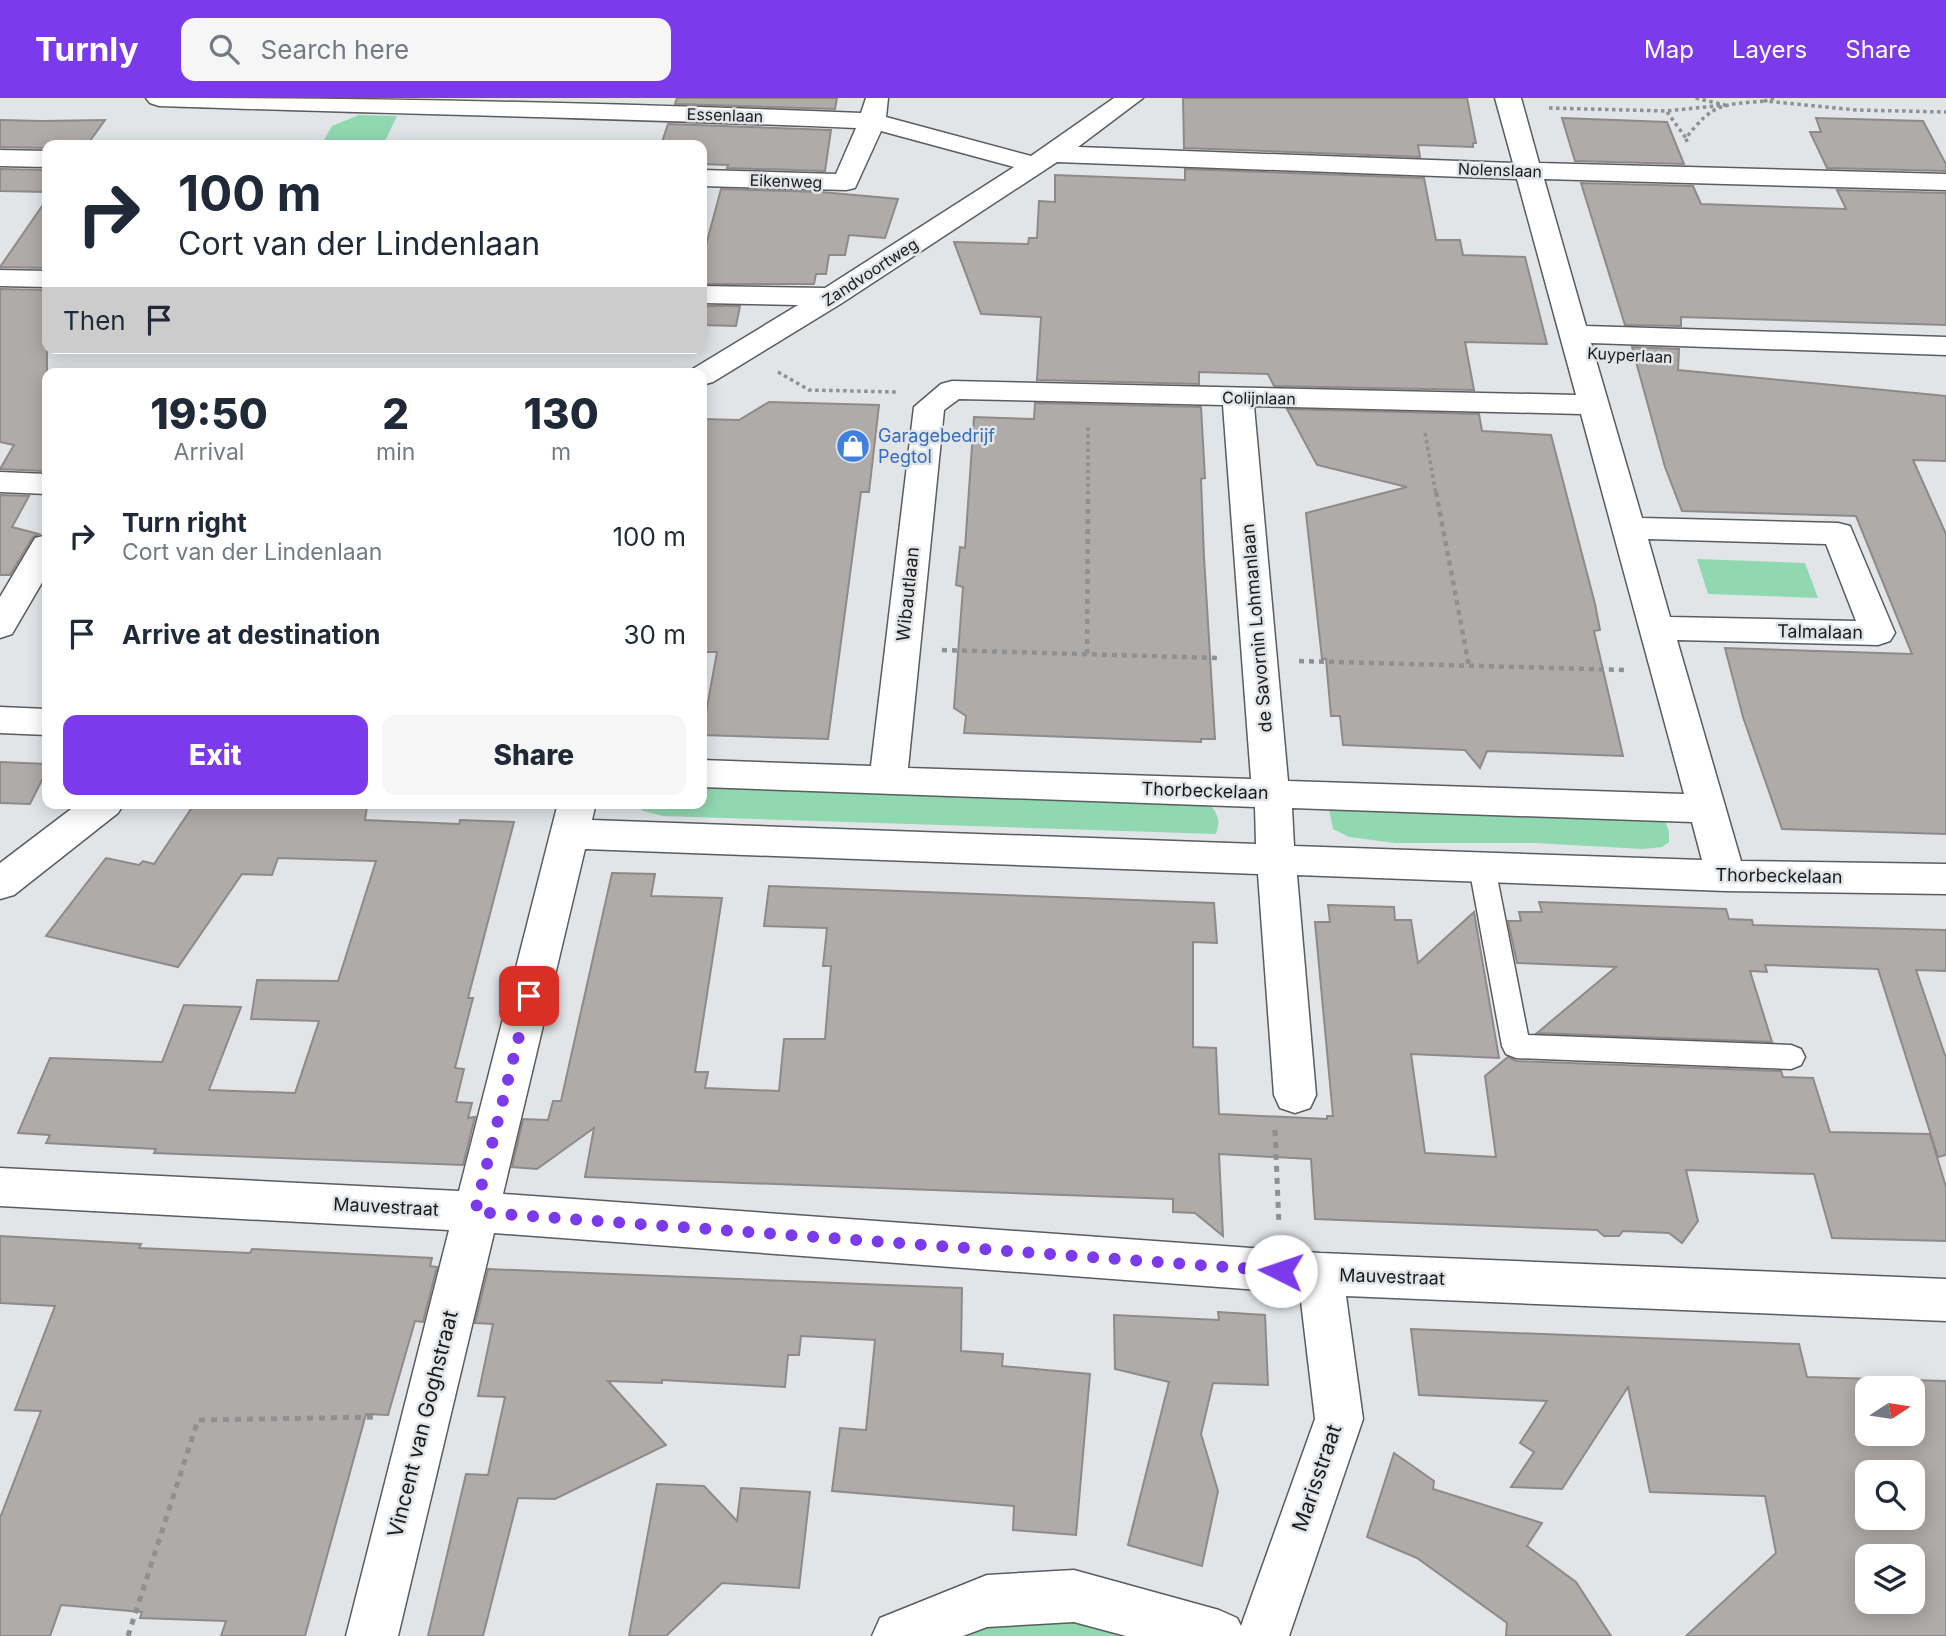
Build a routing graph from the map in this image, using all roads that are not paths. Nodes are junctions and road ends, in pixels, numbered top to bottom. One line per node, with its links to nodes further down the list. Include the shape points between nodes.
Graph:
1 (159, 98): 4 (street, Essenlaan)
2 (1130, 98): 9 (street, Zandvoortweg)
3 (1509, 102): 10 (street)
4 (400, 103): 5 (street, Essenlaan)
5 (640, 105): 6 (street, Essenlaan)
6 (875, 110): 9 (street); 11 (street, Eikenweg, via 846,183)
7 (0, 158): 8 (street)
8 (42, 159)
9 (1045, 160): 10 (street, Nolenslaan); 16 (street, Zandvoortweg)
10 (1528, 171): 12 (street, Nolenslaan); 17 (street)
11 (707, 178)
12 (1946, 182)
13 (0, 278): 14 (street)
14 (42, 279)
15 (707, 294): 16 (street)
16 (832, 297): 20 (street, Zandvoortweg)
17 (1577, 344): 18 (street, Kuyperlaan); 19 (street, Kuyperlaan); 23 (street)
18 (1946, 346)
19 (1946, 365)
20 (707, 373)
21 (1238, 397): 22 (street, Colijnlaan, via 952,390); 23 (street, Colijnlaan); 34 (street, de Savornin Lohmanlaan)
22 (938, 400): 33 (street, Wibautlaan)
23 (1594, 405): 26 (street)
24 (0, 482): 25 (street)
25 (42, 484)
26 (1629, 528): 29 (street); 29 (street, Talmalaan, via 1839,534 1878,633)
27 (42, 555): 28 (street)
28 (0, 626)
29 (1657, 628): 36 (street)
30 (0, 720): 31 (street)
31 (42, 722)
32 (707, 774): 33 (street, Thorbeckelaan)
33 (888, 780): 34 (street, Thorbeckelaan)
34 (1273, 794): 36 (street, Thorbeckelaan); 38 (street, de Savornin Lohmanlaan)
35 (97, 809): 42 (street)
36 (1708, 809): 40 (street)
37 (573, 819): 38 (street, Thorbeckelaan); 46 (street, Vincent van Goghstraat)
38 (1276, 859): 39 (street, Thorbeckelaan); 44 (street)
39 (1482, 867): 40 (street, Thorbeckelaan); 43 (lane, via 1516,1046)
40 (1726, 876): 41 (street, Thorbeckelaan)
41 (1946, 879)
42 (0, 884)
43 (1791, 1057)
44 (1296, 1095)
45 (0, 1187): 46 (street, Mauvestraat)
46 (475, 1212): 47 (street, Mauvestraat); 49 (street, Vincent van Goghstraat)
47 (1301, 1273): 48 (street, Mauvestraat); 52 (street, Marisstraat, via 1339,1419)
48 (1946, 1300)
49 (372, 1636)
50 (898, 1636): 51 (street, via 987,1601 1074,1595)
51 (1219, 1636)
52 (1262, 1636)

